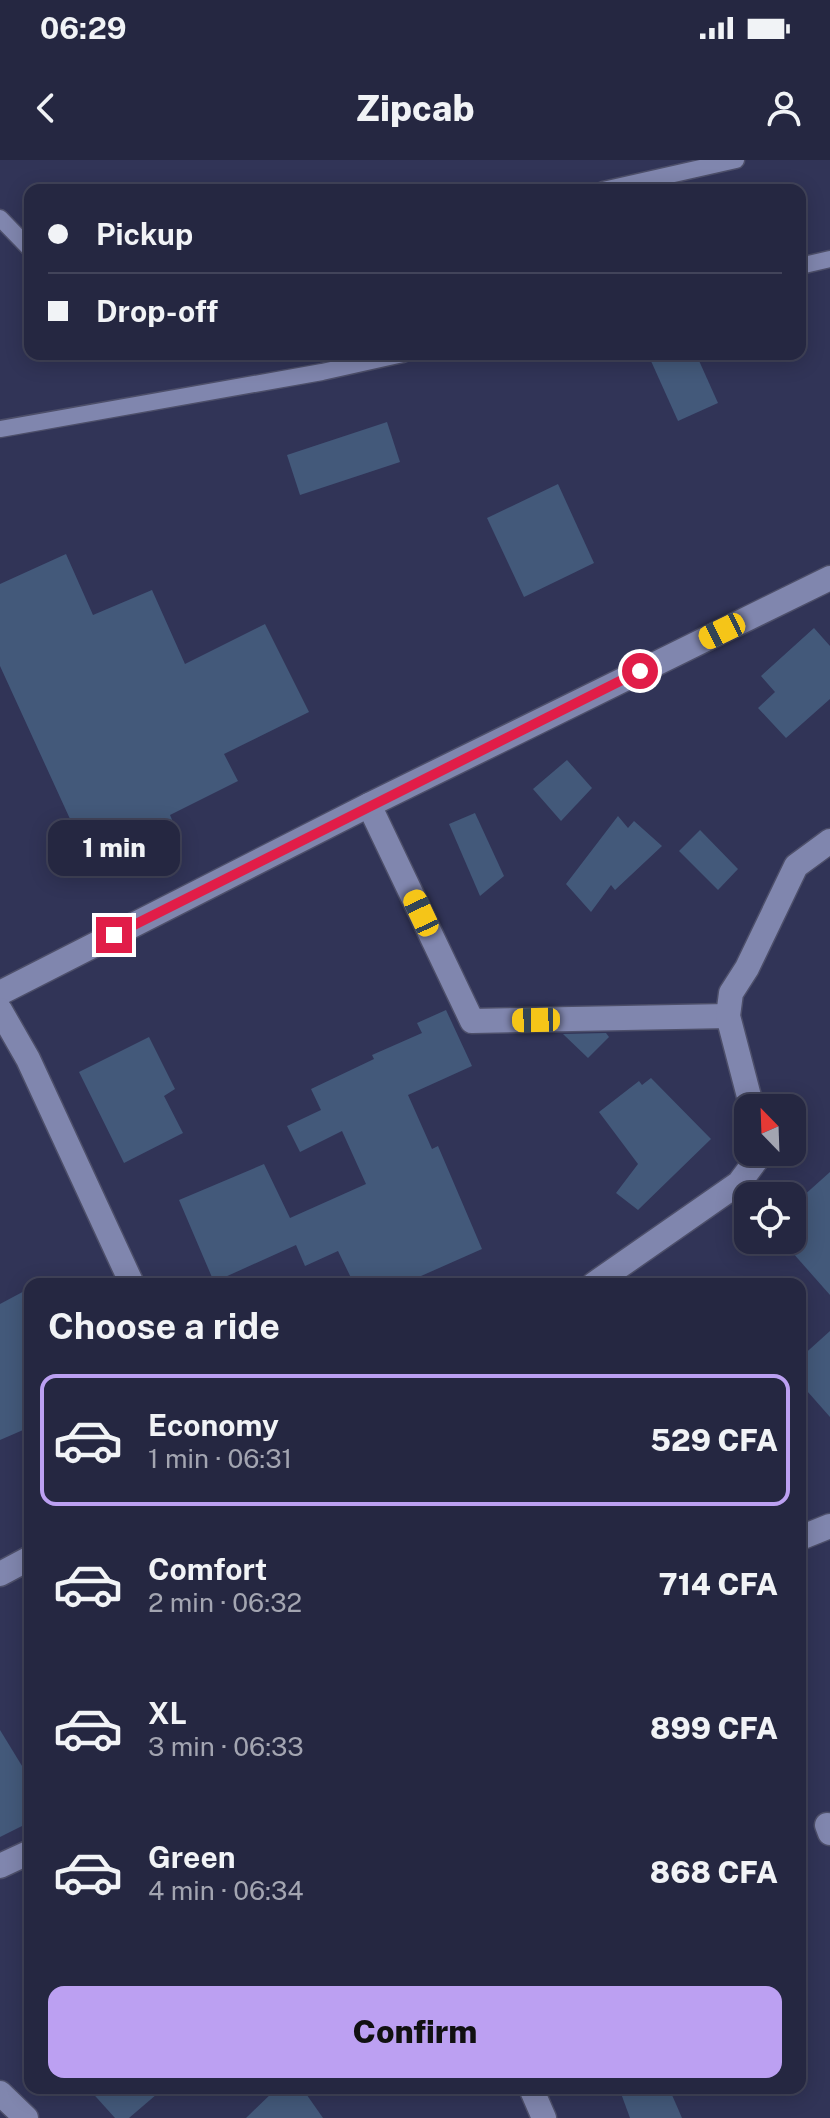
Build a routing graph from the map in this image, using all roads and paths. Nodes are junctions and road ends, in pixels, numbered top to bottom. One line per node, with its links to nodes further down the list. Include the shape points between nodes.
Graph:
1 (736, 160): 2 (lane)
2 (630, 184)
3 (0, 218): 4 (lane)
4 (24, 243)
5 (830, 259): 6 (lane)
6 (806, 265)
7 (376, 360): 8 (lane)
8 (0, 429)
9 (830, 578): 10 (street)
10 (369, 805): 12 (street); 14 (street, via 472,1021)
11 (830, 841): 14 (street, via 796,866 731,993)
12 (0, 993)
13 (0, 1010): 17 (street)
14 (728, 1016): 15 (street)
15 (748, 1094)
16 (752, 1166): 18 (street, via 739,1183)
17 (129, 1278)
18 (606, 1278)
19 (830, 1526): 20 (street)
20 (806, 1536)
21 (24, 1561): 22 (street)
22 (0, 1574)
23 (24, 1855): 24 (street)
24 (0, 1866)
25 (0, 2093): 27 (street)
26 (534, 2094): 28 (street)
27 (26, 2118)
28 (544, 2118)

